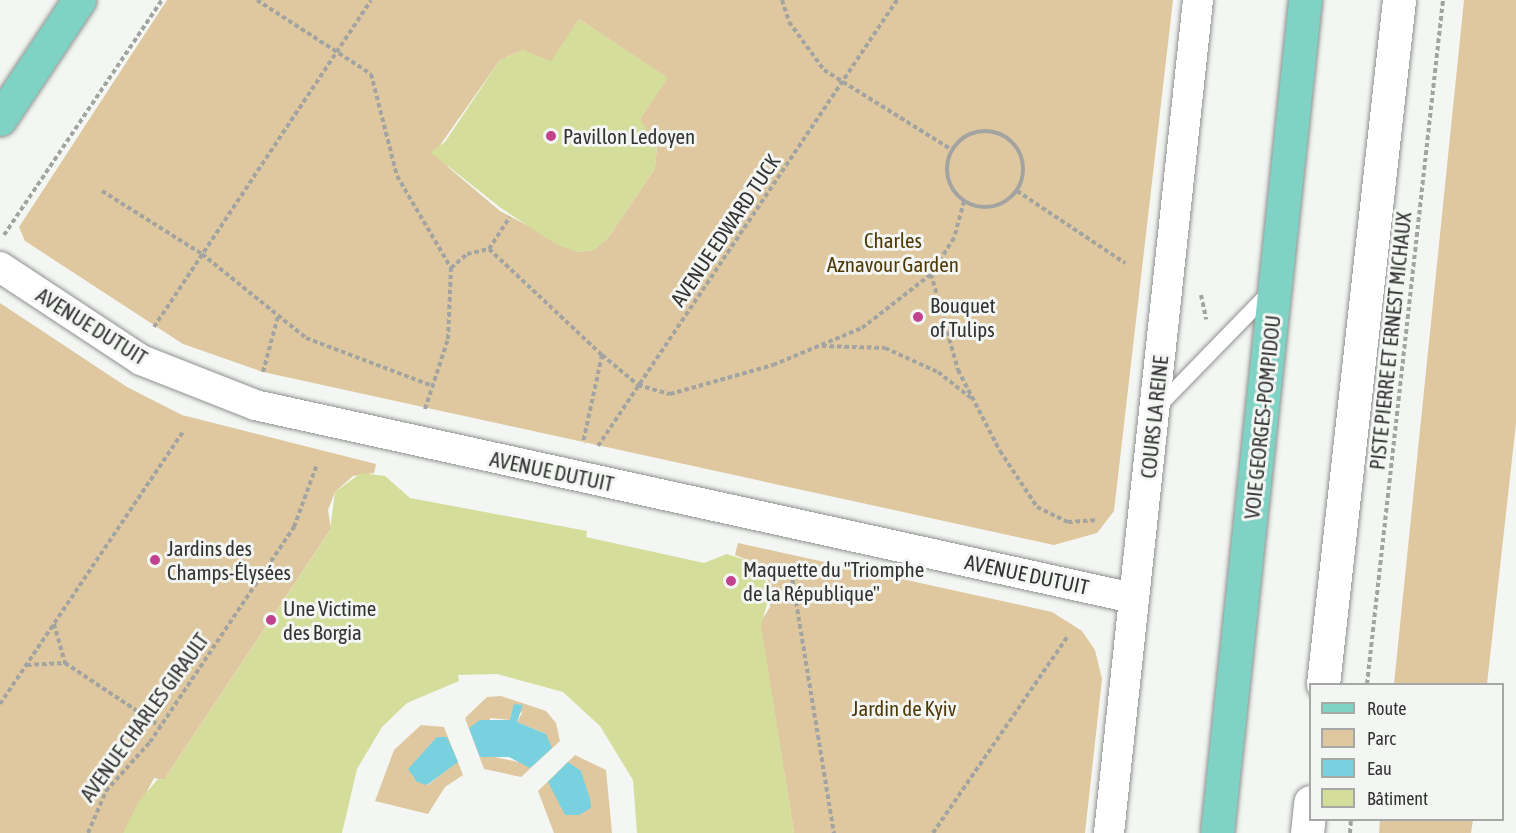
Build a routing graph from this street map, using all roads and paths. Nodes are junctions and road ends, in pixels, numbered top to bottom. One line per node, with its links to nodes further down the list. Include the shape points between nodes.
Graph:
1 (79, 0): 14 (main road)
2 (162, 0): 20 (path)
3 (257, 0): 12 (path)
4 (371, 0): 12 (path)
5 (782, 0): 13 (path, via 789,22 824,70)
6 (897, 0): 13 (path, AVENUE EDWARD TUCK)
7 (1198, 0): 38 (street, COURS LA REINE)
8 (1319, 0): 11 (main road)
9 (1399, 0): 50 (street)
10 (1443, 0): 51 (path, PISTE PIERRE ET ERNEST MICHAUX)
11 (1304, 16): 27 (main road, VOIE GEORGES-POMPIDOU)
12 (337, 51): 22 (path); 25 (path, via 371,74 397,176)
13 (843, 81): 15 (path); 36 (path, AVENUE EDWARD TUCK)
14 (0, 119)
15 (952, 150): 17 (path, via 979,131 1001,134 1022,159); 18 (path, via 947,172)
16 (102, 191): 22 (path)
17 (1017, 191): 18 (path, via 993,207); 23 (path)
18 (964, 201): 26 (path, via 954,238)
19 (510, 217): 21 (path)
20 (0, 240)
21 (489, 249): 25 (path, via 467,254); 33 (path)
22 (202, 255): 29 (path); 30 (path)
23 (1125, 263)
24 (0, 267): 40 (street, AVENUE DUTUIT, via 141,360 255,405)
25 (452, 268): 35 (path, via 448,339)
26 (931, 274): 32 (path, via 862,328); 37 (path, via 958,370)
27 (1276, 285): 38 (lane); 59 (main road, VOIE GEORGES-POMPIDOU)
28 (1197, 294): 31 (path, via 1203,295)
29 (278, 316): 34 (path); 35 (path, via 306,338)
30 (154, 327)
31 (1207, 331)
32 (818, 346): 36 (path, via 670,394); 37 (path, via 885,348 938,372)
33 (602, 355): 36 (path); 42 (path)
34 (263, 372)
35 (430, 385): 40 (path)
36 (639, 385): 42 (path, AVENUE EDWARD TUCK)
37 (974, 401): 43 (path, via 1037,507 1068,522)
38 (1156, 408): 45 (street, COURS LA REINE)
39 (184, 430): 46 (path)
40 (417, 441): 42 (street, AVENUE DUTUIT)
41 (317, 464): 53 (path, AVENUE CHARLES GIRAULT, via 294,527)
42 (577, 476): 45 (street, AVENUE DUTUIT)
43 (1098, 520)
44 (790, 565): 56 (path)
45 (1133, 598): 58 (street, COURS LA REINE)
46 (54, 624): 48 (path); 49 (path)
47 (1068, 636): 57 (path)
48 (65, 663): 49 (path); 53 (path)
49 (26, 665): 52 (path)
50 (1323, 683)
51 (1367, 683)
52 (0, 704)
53 (160, 726): 55 (path, AVENUE CHARLES GIRAULT, via 106,791)
54 (1309, 818): 60 (street)
55 (88, 833)
56 (834, 833)
57 (933, 833)
58 (1109, 833)
59 (1217, 833)
60 (1307, 833)

